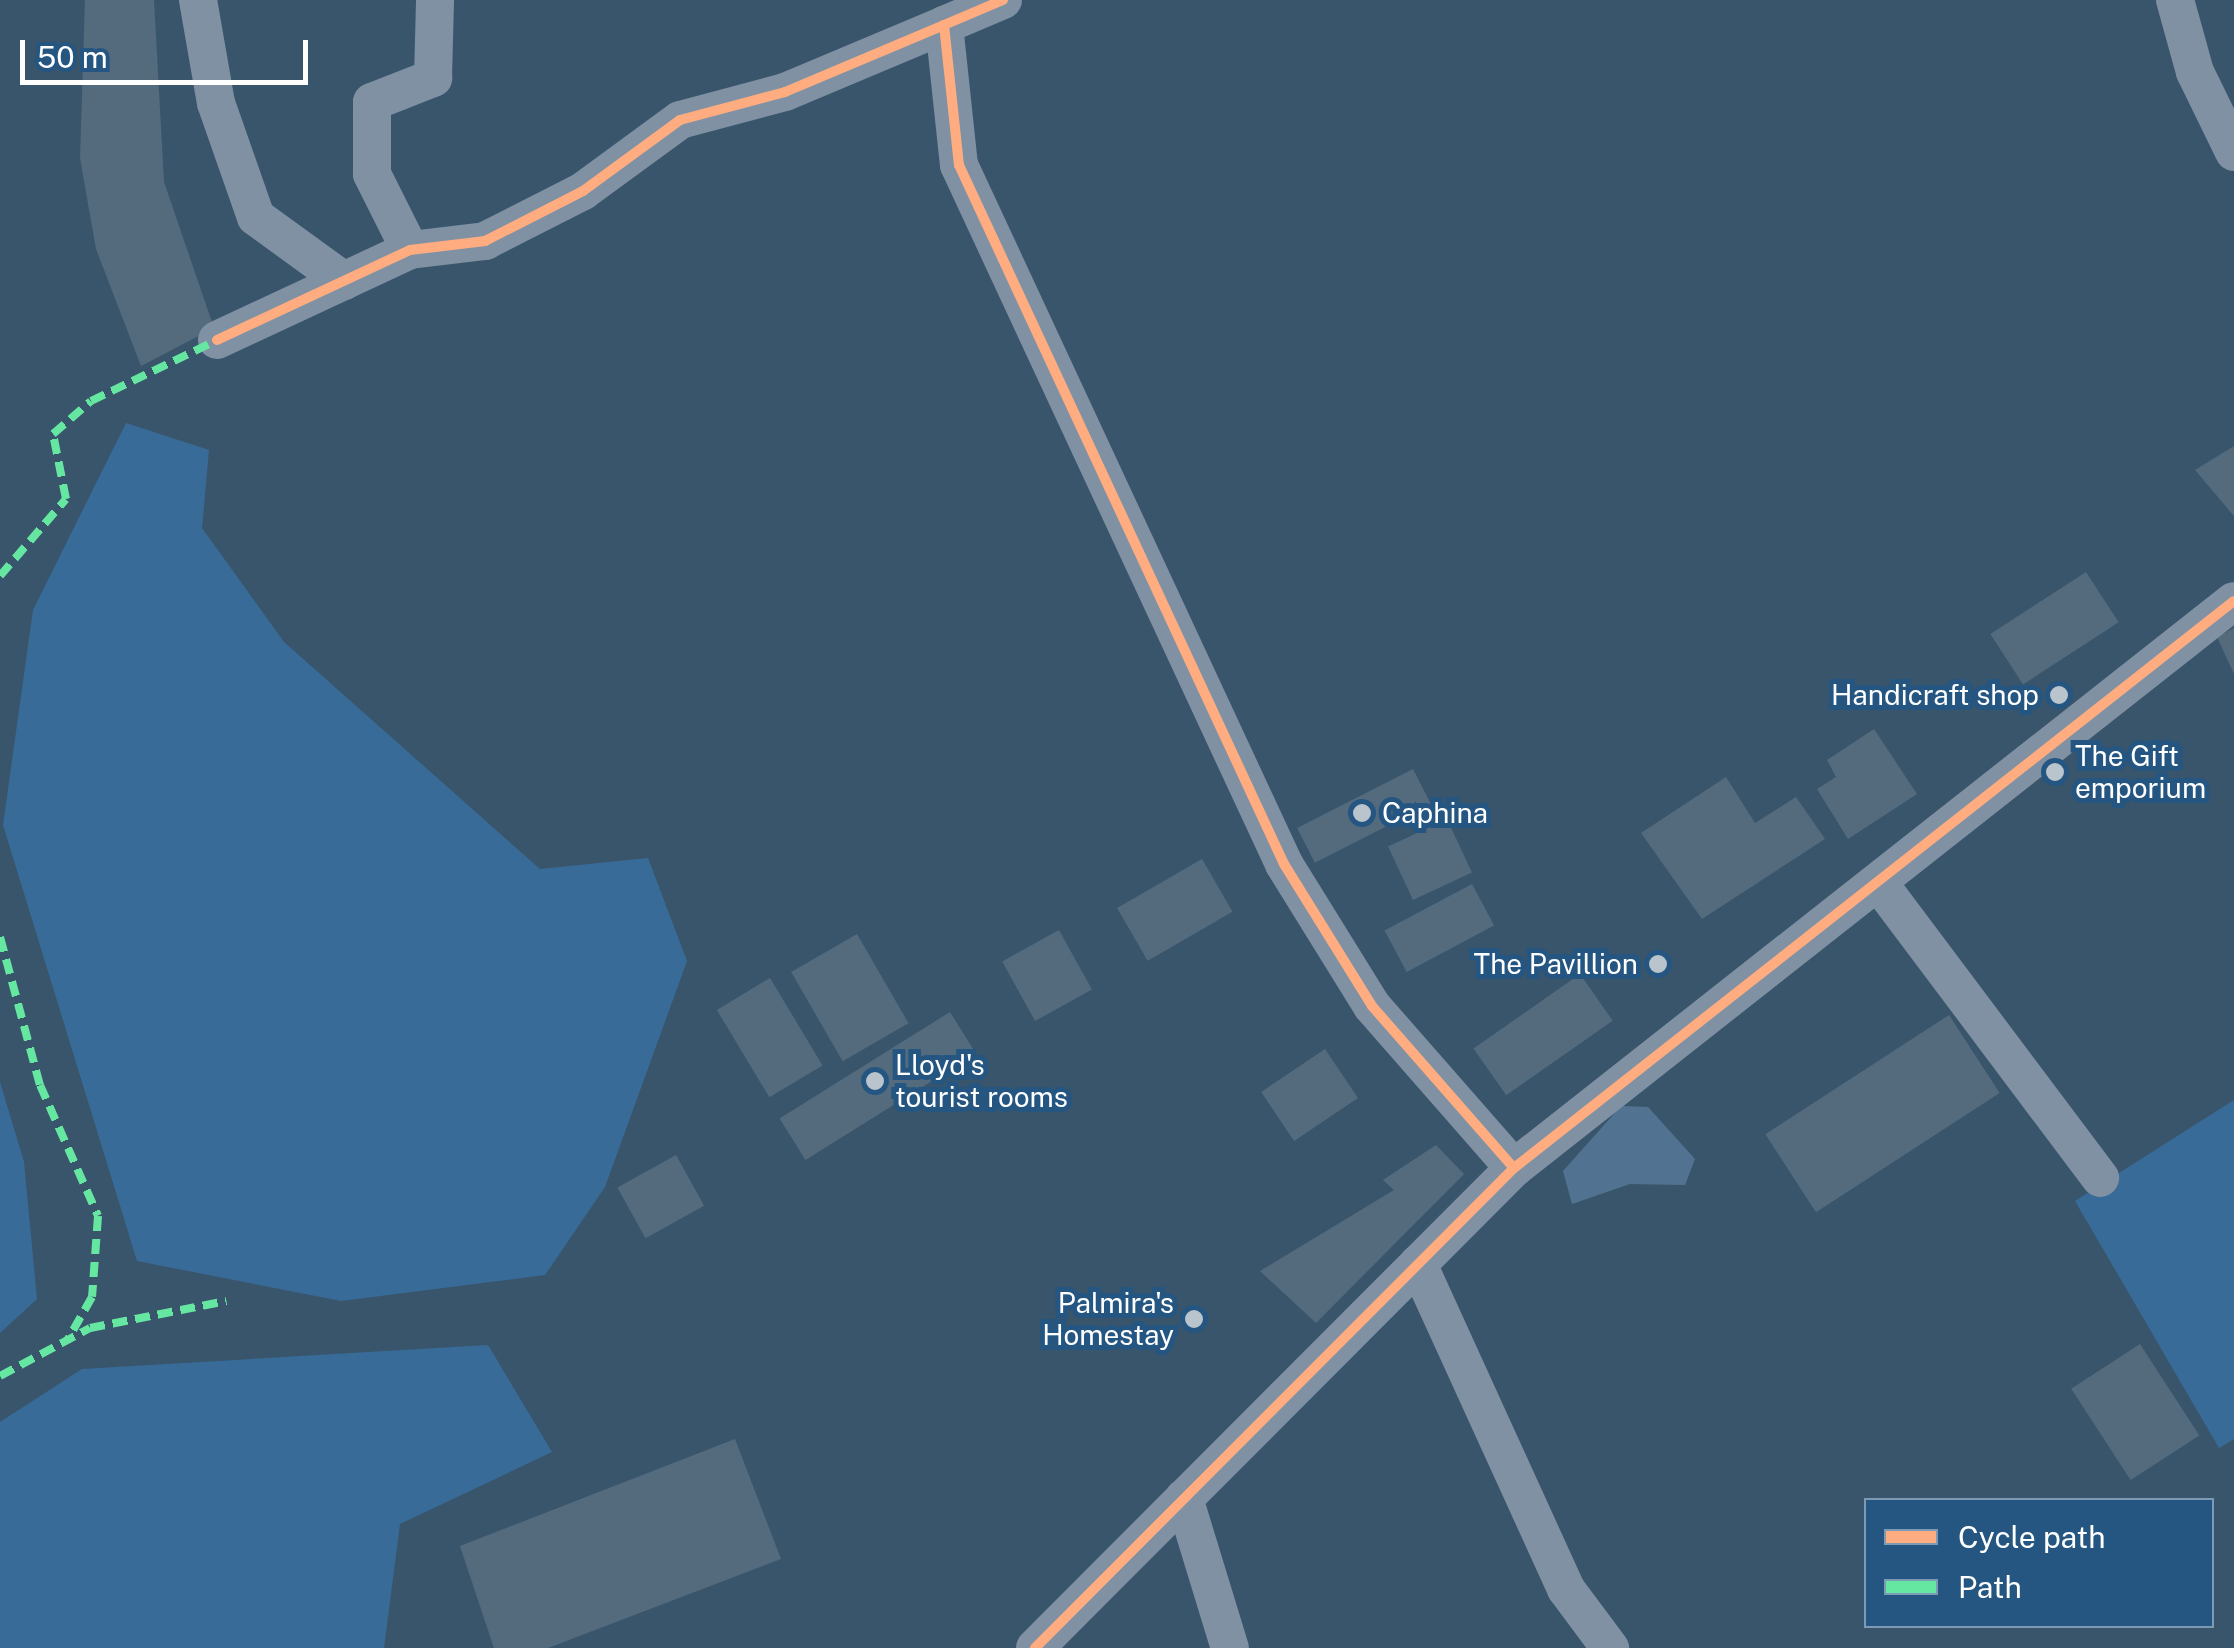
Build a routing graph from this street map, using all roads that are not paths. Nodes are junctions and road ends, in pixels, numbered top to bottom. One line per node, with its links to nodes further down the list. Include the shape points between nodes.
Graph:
1 (198, 0): 8 (street, via 216,103 256,217)
2 (435, 0): 7 (street, via 432,78 372,102 372,174)
3 (1003, 0): 5 (street)
4 (2176, 0): 6 (street, via 2194,72)
5 (944, 25): 7 (street, via 784,92 680,120 583,191 484,241); 12 (street, via 960,164 1284,864 1372,1006)
6 (2234, 152)
7 (410, 250): 8 (street)
8 (344, 281): 9 (street)
9 (217, 340)
10 (2234, 601): 11 (street)
11 (1878, 882): 12 (street); 13 (street)
12 (1514, 1168): 14 (street)
13 (2100, 1178)
14 (1418, 1264): 15 (street); 18 (street, via 1557,1572)
15 (1184, 1498): 16 (street); 17 (street)
16 (1035, 1648)
17 (1230, 1648)
18 (1610, 1648)

